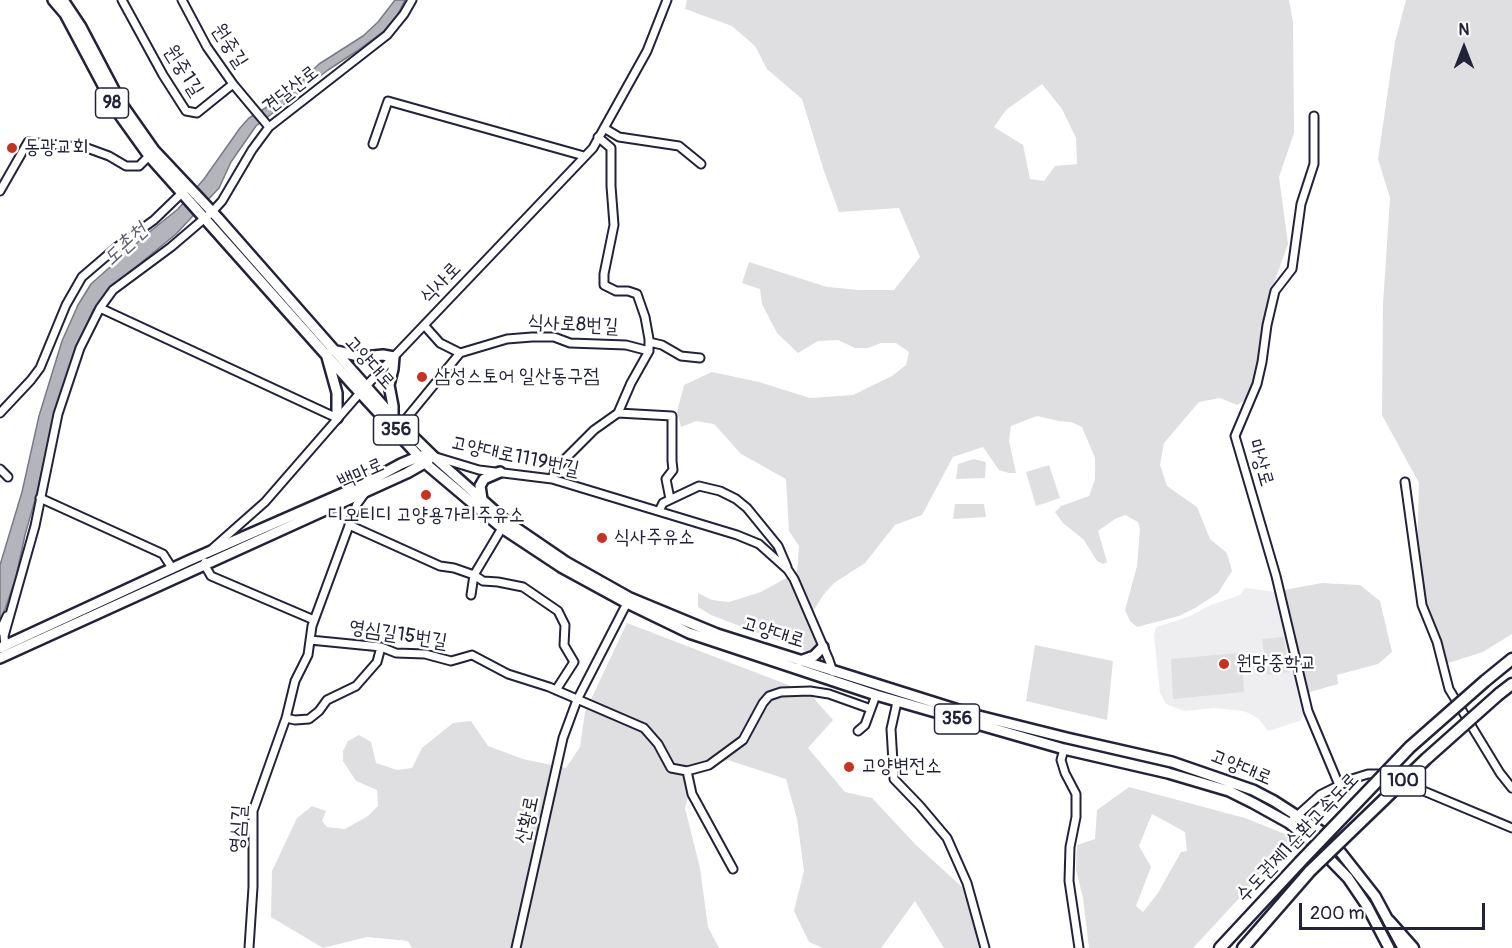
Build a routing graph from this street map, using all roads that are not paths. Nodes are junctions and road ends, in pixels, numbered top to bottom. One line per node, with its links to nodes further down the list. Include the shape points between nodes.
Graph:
1 (53, 0): 13 (main road, 98, via 116,110)
2 (63, 0): 17 (main road, 356, via 121,103)
3 (122, 0): 7 (street, 원중1길, via 186,111 197,113)
4 (182, 0): 7 (street, 원중길)
5 (412, 0): 9 (street, 견달산로, via 387,36)
6 (668, 0): 10 (street, 식사로, via 647,51)
7 (233, 84): 9 (street, 원중길)
8 (1314, 116): 76 (street, 마상로, via 1314,164 1300,204 1292,269 1275,291 1257,384 1235,436 1276,576 1308,711)
9 (267, 125): 18 (street, 견달산로, via 222,201)
10 (604, 128): 11 (street, 식사로); 15 (street, via 619,137 679,146)
11 (598, 137): 14 (street, 식사로); 21 (street, via 611,148 614,225 604,285 637,294)
12 (373, 144): 14 (street, via 388,101)
13 (149, 156): 16 (street, via 139,166 126,166 87,148 28,142); 17 (main road, 98)
14 (584, 156): 20 (street, 식사로)
15 (700, 164)
16 (0, 191)
17 (187, 191): 18 (main road, 356); 28 (street, via 82,277 40,368)
18 (206, 213): 19 (street, 견달산로, via 125,279); 23 (main road, 고양대로 / 356)
19 (100, 308): 31 (street); 41 (street, 견달산로, via 67,383)
20 (424, 325): 24 (street, via 440,343); 25 (street, 식사로)
21 (649, 342): 22 (street); 26 (street, via 681,356)
22 (649, 351): 24 (street, 식사로8번길, via 626,345 532,337 507,339); 29 (street)
23 (330, 352): 25 (main road); 27 (main road, 고양대로 / 356); 31 (main road)
24 (460, 353): 32 (street)
25 (393, 357): 27 (street, 식사로); 30 (main road, via 389,385)
26 (700, 358)
27 (363, 389): 30 (main road, 고양대로 / 356); 31 (street, 식사로); 34 (main road, 고양대로 / 356)
28 (0, 413)
29 (618, 414): 38 (street, via 587,437 556,468); 43 (street, via 672,416 673,470 666,478)
30 (393, 417): 32 (main road, 고양대로 / 356)
31 (337, 418): 47 (street, 식사로, via 265,502)
32 (401, 425): 33 (main road, 고양대로 / 356)
33 (433, 456): 34 (main road, 백마로); 36 (street, 고양대로1119번길); 42 (main road, 고양대로 / 356)
34 (422, 460): 40 (main road, 백마로); 46 (main road, 고양대로 / 356); 47 (main road, 백마로)
35 (0, 469): 37 (street)
36 (500, 472): 38 (street, 고양대로1119번길); 42 (main road, via 484,479 480,486)
37 (8, 477)
38 (552, 479): 44 (street, 고양대로1119번길)
39 (1406, 482): 77 (street, via 1422,605 1449,689)
40 (366, 491): 45 (street, 영심길); 48 (main road, 백마로)
41 (40, 498): 49 (street, via 164,554); 54 (street, 견달산로)
42 (482, 499): 63 (main road, 고양대로 / 356, via 506,521 566,562 630,598 717,634)
43 (670, 499): 44 (street, 고양대로1119번길); 50 (street, 고양대로1119번길, via 699,486 736,499 778,546)
44 (659, 512): 50 (street, 고양대로1119번길, via 759,544)
45 (349, 525): 51 (street, via 440,566); 55 (street, 영심길)
46 (502, 528): 51 (street); 53 (main road, 고양대로 / 356, via 561,567)
47 (209, 552): 48 (street, 식사로); 49 (main road, 백마로)
48 (204, 564): 55 (street, via 211,576); 61 (main road, 백마로)
49 (172, 568): 58 (main road, 백마로)
50 (788, 570): 60 (street, 고양대로1119번길)
51 (474, 575): 52 (street); 67 (street, via 483,581 523,587 558,611 565,625 564,645 574,662)
52 (471, 595)
53 (627, 603): 65 (main road, 고양대로 / 356, via 689,633); 69 (street, 산황로)
54 (14, 606): 56 (street); 58 (street)
55 (314, 620): 57 (street, 영심길)
56 (0, 631)
57 (310, 640): 59 (street, 영심길15번길); 72 (street, 영심길)
58 (2, 647)
59 (381, 647): 67 (street, 영심길15번길, via 451,661 472,655 508,674); 72 (street, via 377,662 356,686 327,700 309,719)
60 (823, 647): 63 (main road, via 814,656); 64 (street, 고양대로1119번길)
61 (0, 658)
62 (1512, 659): 87 (highway, 수도권제1순환고속도로 / 100, bridge, via 1410,747)
63 (800, 661): 64 (main road, 고양대로 / 356)
64 (832, 670): 65 (street, 고양대로1119번길); 78 (main road, 고양대로 / 356, via 971,714 1172,762 1253,790)
65 (834, 682): 68 (main road, 고양대로 / 356)
66 (1512, 684): 88 (highway, 수도권제1순환고속도로 / 100, bridge, via 1426,759 1310,871)
67 (556, 690): 69 (street, 영심길15번길)
68 (876, 695): 70 (main road, 고양대로 / 356); 71 (street)
69 (577, 700): 75 (street, via 644,728 671,768); 84 (street, 산황로, via 563,738)
70 (897, 702): 74 (main road, 고양대로 / 356); 85 (street, via 891,729 894,779 947,838 967,883)
71 (871, 709): 73 (street); 75 (street, via 810,691 769,696 743,740 709,765)
72 (286, 718): 83 (street, 영심길, via 253,810)
73 (858, 731)
74 (1064, 749): 79 (main road, 고양대로 / 356, via 1229,791); 86 (street, via 1061,760 1076,794 1069,881)
75 (687, 771): 81 (street, via 692,794)
76 (1340, 786): 78 (street, via 1320,795); 80 (street, via 1368,774 1383,774)
77 (1512, 788)
78 (1296, 815): 79 (street); 82 (main road, 고양대로 / 356, via 1322,832 1338,849 1375,896)
79 (1288, 823): 89 (main road, 고양대로 / 356, via 1348,878)
80 (1512, 828)
81 (733, 869)
82 (1389, 921): 90 (main road, 고양대로 / 356); 91 (highway)
83 (249, 948)
84 (516, 948)
85 (985, 948)
86 (1079, 948)
87 (1220, 948)
88 (1243, 948)
89 (1389, 948)
90 (1403, 948)
91 (1413, 948)

